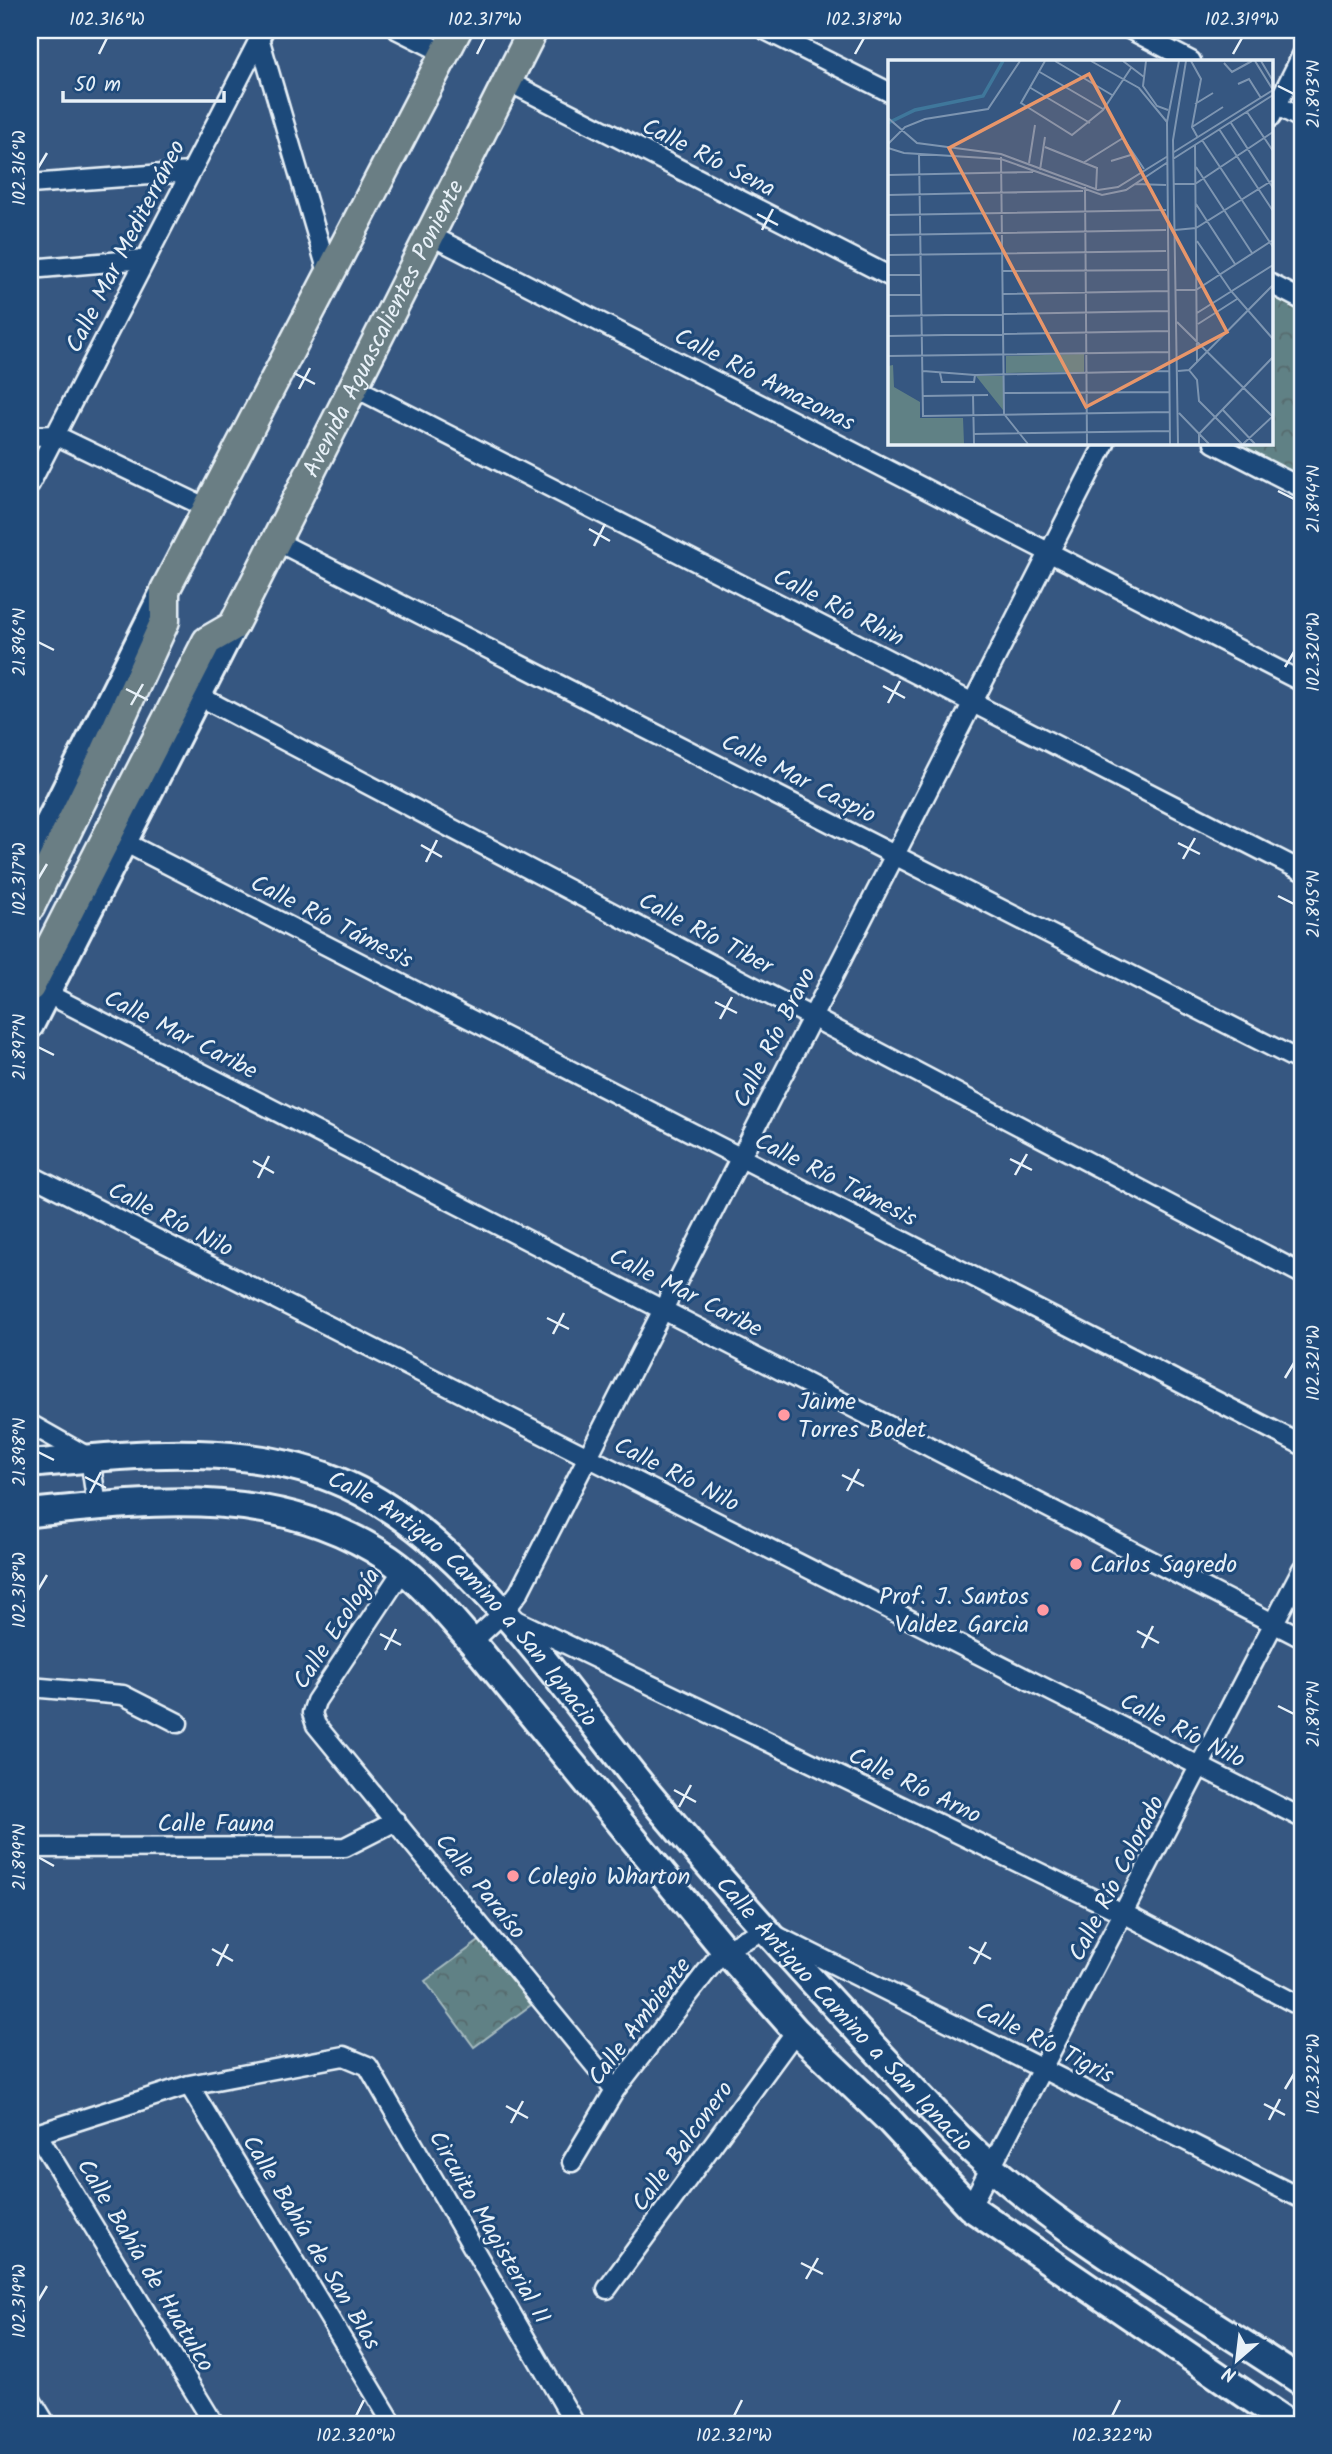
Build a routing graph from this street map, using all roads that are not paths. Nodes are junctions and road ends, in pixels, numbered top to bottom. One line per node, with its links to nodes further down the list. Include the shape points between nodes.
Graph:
1 (398, 30): 6 (street)
2 (533, 30): 9 (main road, Avenida Aguascalientes Poniente)
3 (765, 30): 10 (street)
4 (1131, 30): 8 (street)
5 (260, 33): 13 (street, Calle Mar Mediterráneo); 19 (street)
6 (450, 42): 19 (main road)
7 (1302, 55): 11 (street)
8 (1189, 60)
9 (507, 80): 15 (main road, Avenida Aguascalientes Poniente); 18 (street, Calle Río Sena)
10 (888, 92)
11 (1273, 108): 12 (street)
12 (1302, 119)
13 (190, 172): 14 (street); 16 (street, Calle Mar Mediterráneo)
14 (30, 184)
15 (430, 235): 22 (main road, Avenida Aguascalientes Poniente); 31 (street, Calle Río Amazonas)
16 (145, 259): 17 (street); 23 (street, Calle Mar Mediterráneo)
17 (30, 269)
18 (888, 275)
19 (329, 276): 29 (main road)
20 (1272, 285): 21 (street)
21 (1302, 300)
22 (354, 387): 30 (main road, Avenida Aguascalientes Poniente); 36 (street, Calle Río Rhin)
23 (55, 435): 24 (street); 27 (street, Calle Mar Mediterráneo); 29 (street)
24 (30, 436)
25 (1104, 444): 31 (street, Calle Río Bravo)
26 (1216, 444): 28 (street)
27 (30, 484)
28 (1302, 488)
29 (206, 508): 32 (main road)
30 (274, 540): 33 (main road, Avenida Aguascalientes Poniente); 38 (street, Calle Mar Caspio)
31 (1049, 552): 34 (street, Calle Río Amazonas); 36 (street, Calle Río Bravo)
32 (165, 590): 39 (main road); 41 (main road, via 164,621)
33 (233, 626): 35 (main road, Avenida Aguascalientes Poniente); 42 (main road, Avenida Aguascalientes Poniente, via 207,641)
34 (1302, 682)
35 (199, 696): 37 (main road, Avenida Aguascalientes Poniente); 43 (street, Calle Río Tiber)
36 (972, 703): 38 (street, Calle Río Bravo); 40 (street, Calle Río Rhin)
37 (124, 842): 42 (main road, Avenida Aguascalientes Poniente); 46 (street, Calle Río Támesis)
38 (895, 854): 43 (street, Calle Río Bravo); 45 (street, Calle Mar Caspio)
39 (30, 861)
40 (1302, 871)
41 (30, 907)
42 (38, 990): 44 (main road, Avenida Aguascalientes Poniente); 49 (street, Calle Mar Caribe)
43 (812, 1016): 46 (street, Calle Río Bravo); 48 (street, Calle Río Tiber)
44 (30, 1025)
45 (1302, 1062)
46 (740, 1157): 49 (street, Calle Río Bravo); 51 (street, Calle Río Támesis)
47 (30, 1175): 52 (street, Calle Río Nilo)
48 (1302, 1273)
49 (664, 1308): 52 (street, Calle Río Bravo); 60 (street, Calle Mar Caribe)
50 (30, 1424): 53 (street)
51 (1302, 1445)
52 (588, 1457): 59 (street, Calle Río Bravo, via 519,1592); 66 (street, Calle Río Nilo)
53 (89, 1458): 54 (main road, Calle Antiguo Camino a San Ignacio); 55 (street); 59 (main road, Calle Antiguo Camino a San Ignacio, via 185,1452 302,1469 347,1485 426,1534)
54 (30, 1464)
55 (97, 1506): 56 (main road, Calle Antiguo Camino a San Ignacio); 58 (main road, Calle Antiguo Camino a San Ignacio, via 231,1502 345,1533)
56 (30, 1513)
57 (1302, 1569): 60 (street, Calle Río Colorado)
58 (403, 1570): 62 (main road, Calle Antiguo Camino a San Ignacio); 64 (street, Calle Ecología)
59 (503, 1614): 62 (street, Calle Río Bravo); 70 (street, Calle Río Arno); 71 (main road, Calle Antiguo Camino a San Ignacio)
60 (1275, 1623): 61 (street, Calle Mar Caribe); 66 (street, Calle Río Colorado)
61 (1302, 1638)
62 (472, 1642): 72 (main road, Calle Antiguo Camino a San Ignacio)
63 (30, 1687): 65 (street, via 123,1695)
64 (312, 1713): 68 (street, Calle Paraíso, via 316,1725)
65 (178, 1723)
66 (1201, 1767): 67 (street, Calle Río Nilo); 70 (street, Calle Río Colorado)
67 (1302, 1818)
68 (396, 1821): 69 (street, Calle Fauna, via 345,1847); 77 (street, Calle Paraíso)
69 (30, 1848)
70 (1125, 1914): 73 (street, Calle Río Arno); 75 (street, Calle Río Colorado)
71 (765, 1930): 72 (street, Calle Ambiente); 75 (street, Calle Río Tigris); 80 (main road, Calle Antiguo Camino a San Ignacio)
72 (724, 1950): 74 (main road, Calle Antiguo Camino a San Ignacio); 77 (street, Calle Ambiente)
73 (1302, 2007)
74 (796, 2031): 82 (main road, Calle Antiguo Camino a San Ignacio); 83 (street, Calle Balconero)
75 (1045, 2069): 80 (street, Calle Río Colorado); 81 (street, Calle Río Tigris)
76 (189, 2085): 78 (street); 88 (street, Calle Bahía de San Blas); 89 (street, Circuito Magisterial II, via 344,2056 368,2066)
77 (615, 2090): 79 (street, Calle Ambiente)
78 (33, 2134): 87 (street, Calle Bahía de Huatulco)
79 (572, 2162)
80 (991, 2170): 82 (street, Calle Río Colorado); 84 (main road, Calle Antiguo Camino a San Ignacio, via 1038,2208)
81 (1302, 2199)
82 (971, 2207): 90 (main road, Calle Antiguo Camino a San Ignacio)
83 (607, 2289)
84 (1302, 2382)
85 (30, 2398): 86 (street)
86 (46, 2424)
87 (214, 2424)
88 (393, 2424)
89 (575, 2424)
90 (1289, 2424)

